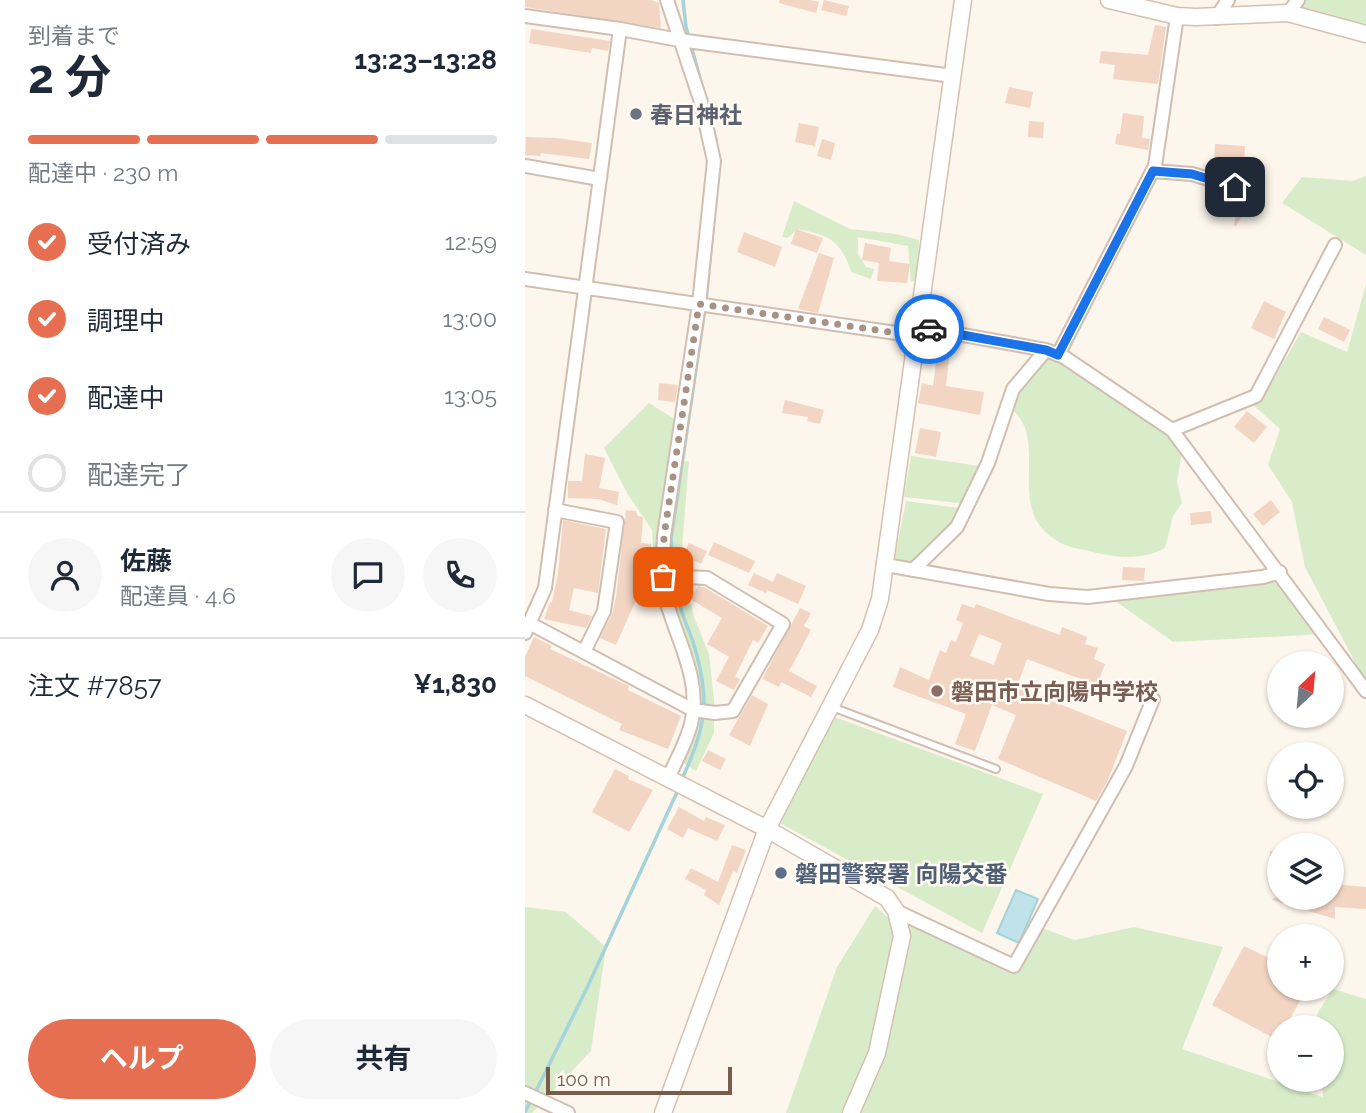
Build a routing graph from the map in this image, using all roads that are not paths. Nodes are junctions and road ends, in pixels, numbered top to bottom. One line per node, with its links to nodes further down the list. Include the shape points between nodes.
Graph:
1 (667, 0): 11 (street)
2 (963, 0): 12 (street)
3 (1109, 0): 7 (street)
4 (1228, 0): 8 (street)
5 (1293, 6): 8 (street); 10 (street)
6 (525, 16): 9 (street)
7 (1177, 16): 8 (street); 14 (street)
8 (1216, 18)
9 (620, 29): 11 (street); 15 (street)
10 (1366, 34)
11 (679, 40): 12 (street); 20 (street, via 701,102 714,161)
12 (953, 76): 21 (street)
13 (525, 166): 15 (street)
14 (1153, 171): 16 (street, via 1192,174); 22 (street)
15 (600, 179): 19 (street)
16 (1235, 187)
17 (1335, 245): 23 (street, via 1256,396)
18 (525, 279): 19 (street)
19 (585, 287): 20 (street); 24 (street)
20 (699, 304): 21 (street); 28 (street, via 664,536)
21 (918, 332): 22 (street); 25 (street)
22 (1052, 352): 23 (street); 26 (street, via 1013,389 988,463 957,527)
23 (1172, 430): 27 (street)
24 (555, 510): 29 (street, via 545,588); 30 (street, via 617,522 604,611)
25 (886, 565): 26 (street); 34 (street, via 870,631)
26 (912, 570): 27 (street, via 1089,597 1263,578)
27 (1280, 572): 31 (street)
28 (664, 580): 35 (street, via 691,674); 35 (street, via 707,578 783,624 733,711)
29 (527, 628): 30 (street)
30 (584, 652): 35 (street)
31 (1366, 691)
32 (1153, 699): 39 (street, via 1126,766 1014,966)
33 (525, 705): 37 (street)
34 (830, 706): 36 (lane); 38 (street)
35 (693, 710): 37 (street, via 684,745)
36 (996, 769)
37 (668, 778): 38 (street)
38 (767, 829): 39 (street, via 887,898); 42 (street)
39 (896, 911): 43 (street, via 902,936 895,974 877,1053)
40 (525, 1093): 41 (street)
41 (568, 1113)
42 (663, 1113)
43 (851, 1113)

